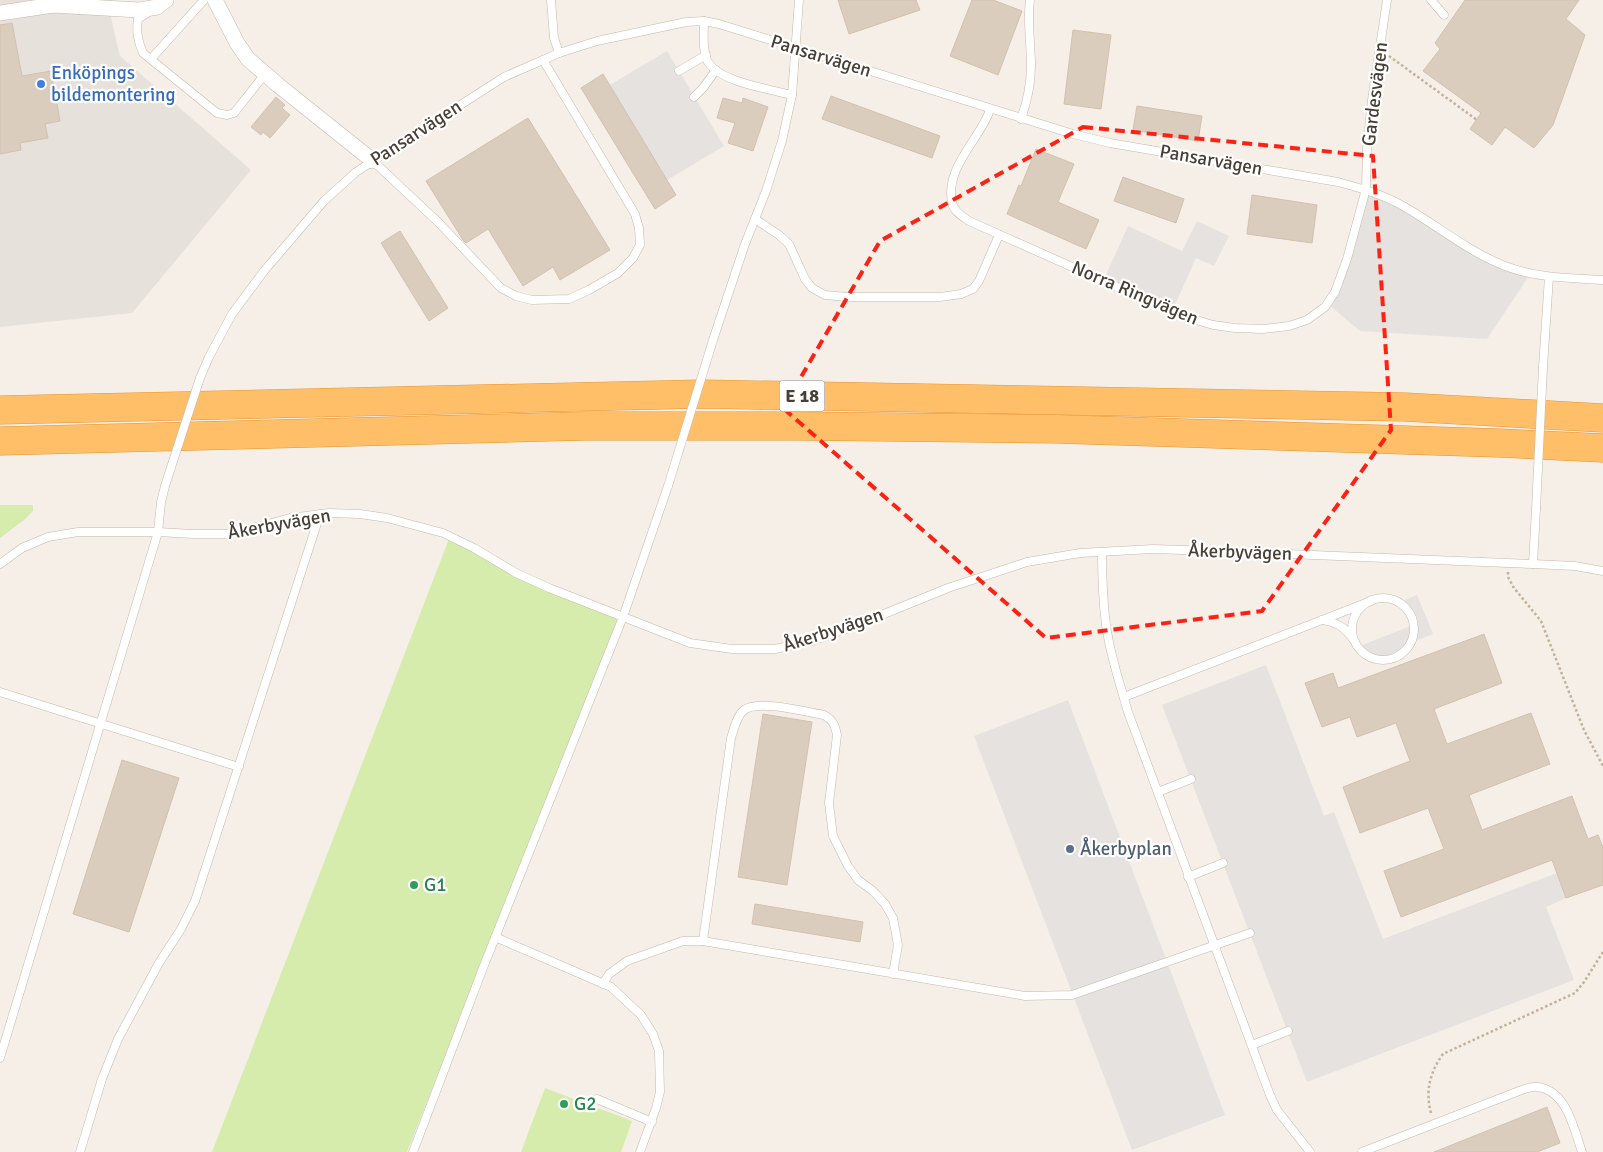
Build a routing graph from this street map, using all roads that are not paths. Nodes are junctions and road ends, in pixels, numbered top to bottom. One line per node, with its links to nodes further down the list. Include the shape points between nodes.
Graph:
1 (204, 0): 15 (lane)
2 (215, 0): 19 (street, via 248,59)
3 (551, 0): 13 (lane)
4 (799, 0): 12 (lane)
5 (1030, 0): 23 (lane, via 1031,67)
6 (1387, 0): 25 (lane, Gardesvägen, via 1367,148)
7 (1431, 0): 10 (lane)
8 (162, 3): 9 (street, via 139,10 53,5); 15 (lane, via 138,20 136,29 138,43)
9 (0, 13)
10 (1444, 15)
11 (704, 21): 12 (lane, Pansarvägen); 13 (lane, Pansarvägen, via 645,30); 14 (lane)
12 (796, 48): 20 (lane); 22 (lane, Pansarvägen)
13 (558, 53): 16 (lane, Pansarvägen)
14 (706, 55): 17 (lane); 18 (lane)
15 (151, 59): 19 (lane, via 217,113 227,115 234,113)
16 (543, 60): 24 (lane, Pansarvägen, via 504,77); 24 (lane, via 635,214 640,245 633,258 618,273 568,299 532,300 516,296 500,288 438,222)
17 (716, 70): 20 (lane, via 728,78); 21 (lane)
18 (679, 71)
19 (266, 74): 24 (street)
20 (792, 95): 26 (lane, via 782,141)
21 (694, 96)
22 (990, 110): 23 (lane, Pansarvägen); 27 (lane, Norra Ringvägen, via 981,131 958,165 952,184 952,202 958,214 969,222)
23 (1021, 119): 25 (lane, Pansarvägen, via 1110,143)
24 (373, 161): 35 (lane, Pansarvägen, bridge, via 324,200 232,314 200,378 165,486)
25 (1366, 189): 27 (lane, Norra Ringvägen, via 1335,292 1325,307 1307,320 1289,326 1263,329 1214,325); 28 (lane, Pansarvägen, via 1402,205 1480,255 1506,266)
26 (754, 219): 27 (lane, via 789,244 812,288 825,295 847,297 940,298 962,294 973,289 979,281); 41 (lane, bridge)
27 (999, 235)
28 (1549, 276): 29 (lane, Pansarvägen); 38 (lane, bridge)
29 (1603, 280)
30 (0, 410): 31 (highway, E 18, via 702,394 1405,407)
31 (1603, 418)
32 (0, 441): 33 (highway, E 18, via 586,426 797,426 1056,428)
33 (1603, 448)
34 (320, 514): 35 (lane, Åkerbyvägen, via 226,534); 41 (lane, Åkerbyvägen, via 387,518 443,533 516,573); 47 (lane)
35 (158, 532): 37 (lane, Åkerbyvägen, via 78,532 48,537 22,548); 46 (lane)
36 (1102, 552): 38 (lane, Åkerbyvägen, via 1205,550); 41 (lane, Åkerbyvägen, via 1027,562 948,588 820,638 775,649 732,649 690,642); 45 (lane, via 1106,626)
37 (0, 564)
38 (1533, 564): 39 (lane, Åkerbyvägen)
39 (1603, 571)
40 (1371, 601): 42 (lane); 43 (lane, via 1356,613 1352,626); 43 (lane, via 1381,598 1396,601 1408,610 1415,630 1411,644 1402,655 1381,660 1370,658)
41 (623, 617): 53 (lane)
42 (1321, 620): 43 (lane, via 1341,626); 45 (lane)
43 (1354, 641)
44 (0, 692): 46 (lane)
45 (1124, 697): 49 (lane)
46 (100, 723): 47 (lane); 60 (lane)
47 (239, 766): 63 (lane, via 195,901 118,1039)
48 (1191, 779): 49 (lane)
49 (1158, 792): 51 (lane)
50 (1223, 863): 51 (lane)
51 (1188, 877): 55 (lane)
52 (1250, 933): 55 (lane)
53 (495, 937): 57 (lane); 64 (lane)
54 (703, 941): 56 (lane); 56 (lane, via 731,738 737,720 751,706 762,705 824,715 835,726 836,735 828,803 833,836 858,880 879,898 893,918 898,945); 57 (lane, via 683,941 627,961 615,968)
55 (1214, 946): 56 (lane, via 1072,995 1025,996); 59 (lane)
56 (893, 974)
57 (603, 984): 62 (lane, via 611,987 640,1015 659,1051 660,1092)
58 (1288, 1031): 59 (lane)
59 (1252, 1045): 66 (lane, via 1278,1110)
60 (0, 1058)
61 (597, 1099): 62 (lane)
62 (652, 1122): 65 (lane)
63 (80, 1152)
64 (413, 1152)
65 (640, 1152)
66 (1310, 1152)
67 (1362, 1152): 68 (lane, via 1536,1086 1558,1096 1567,1110)
68 (1582, 1152)

